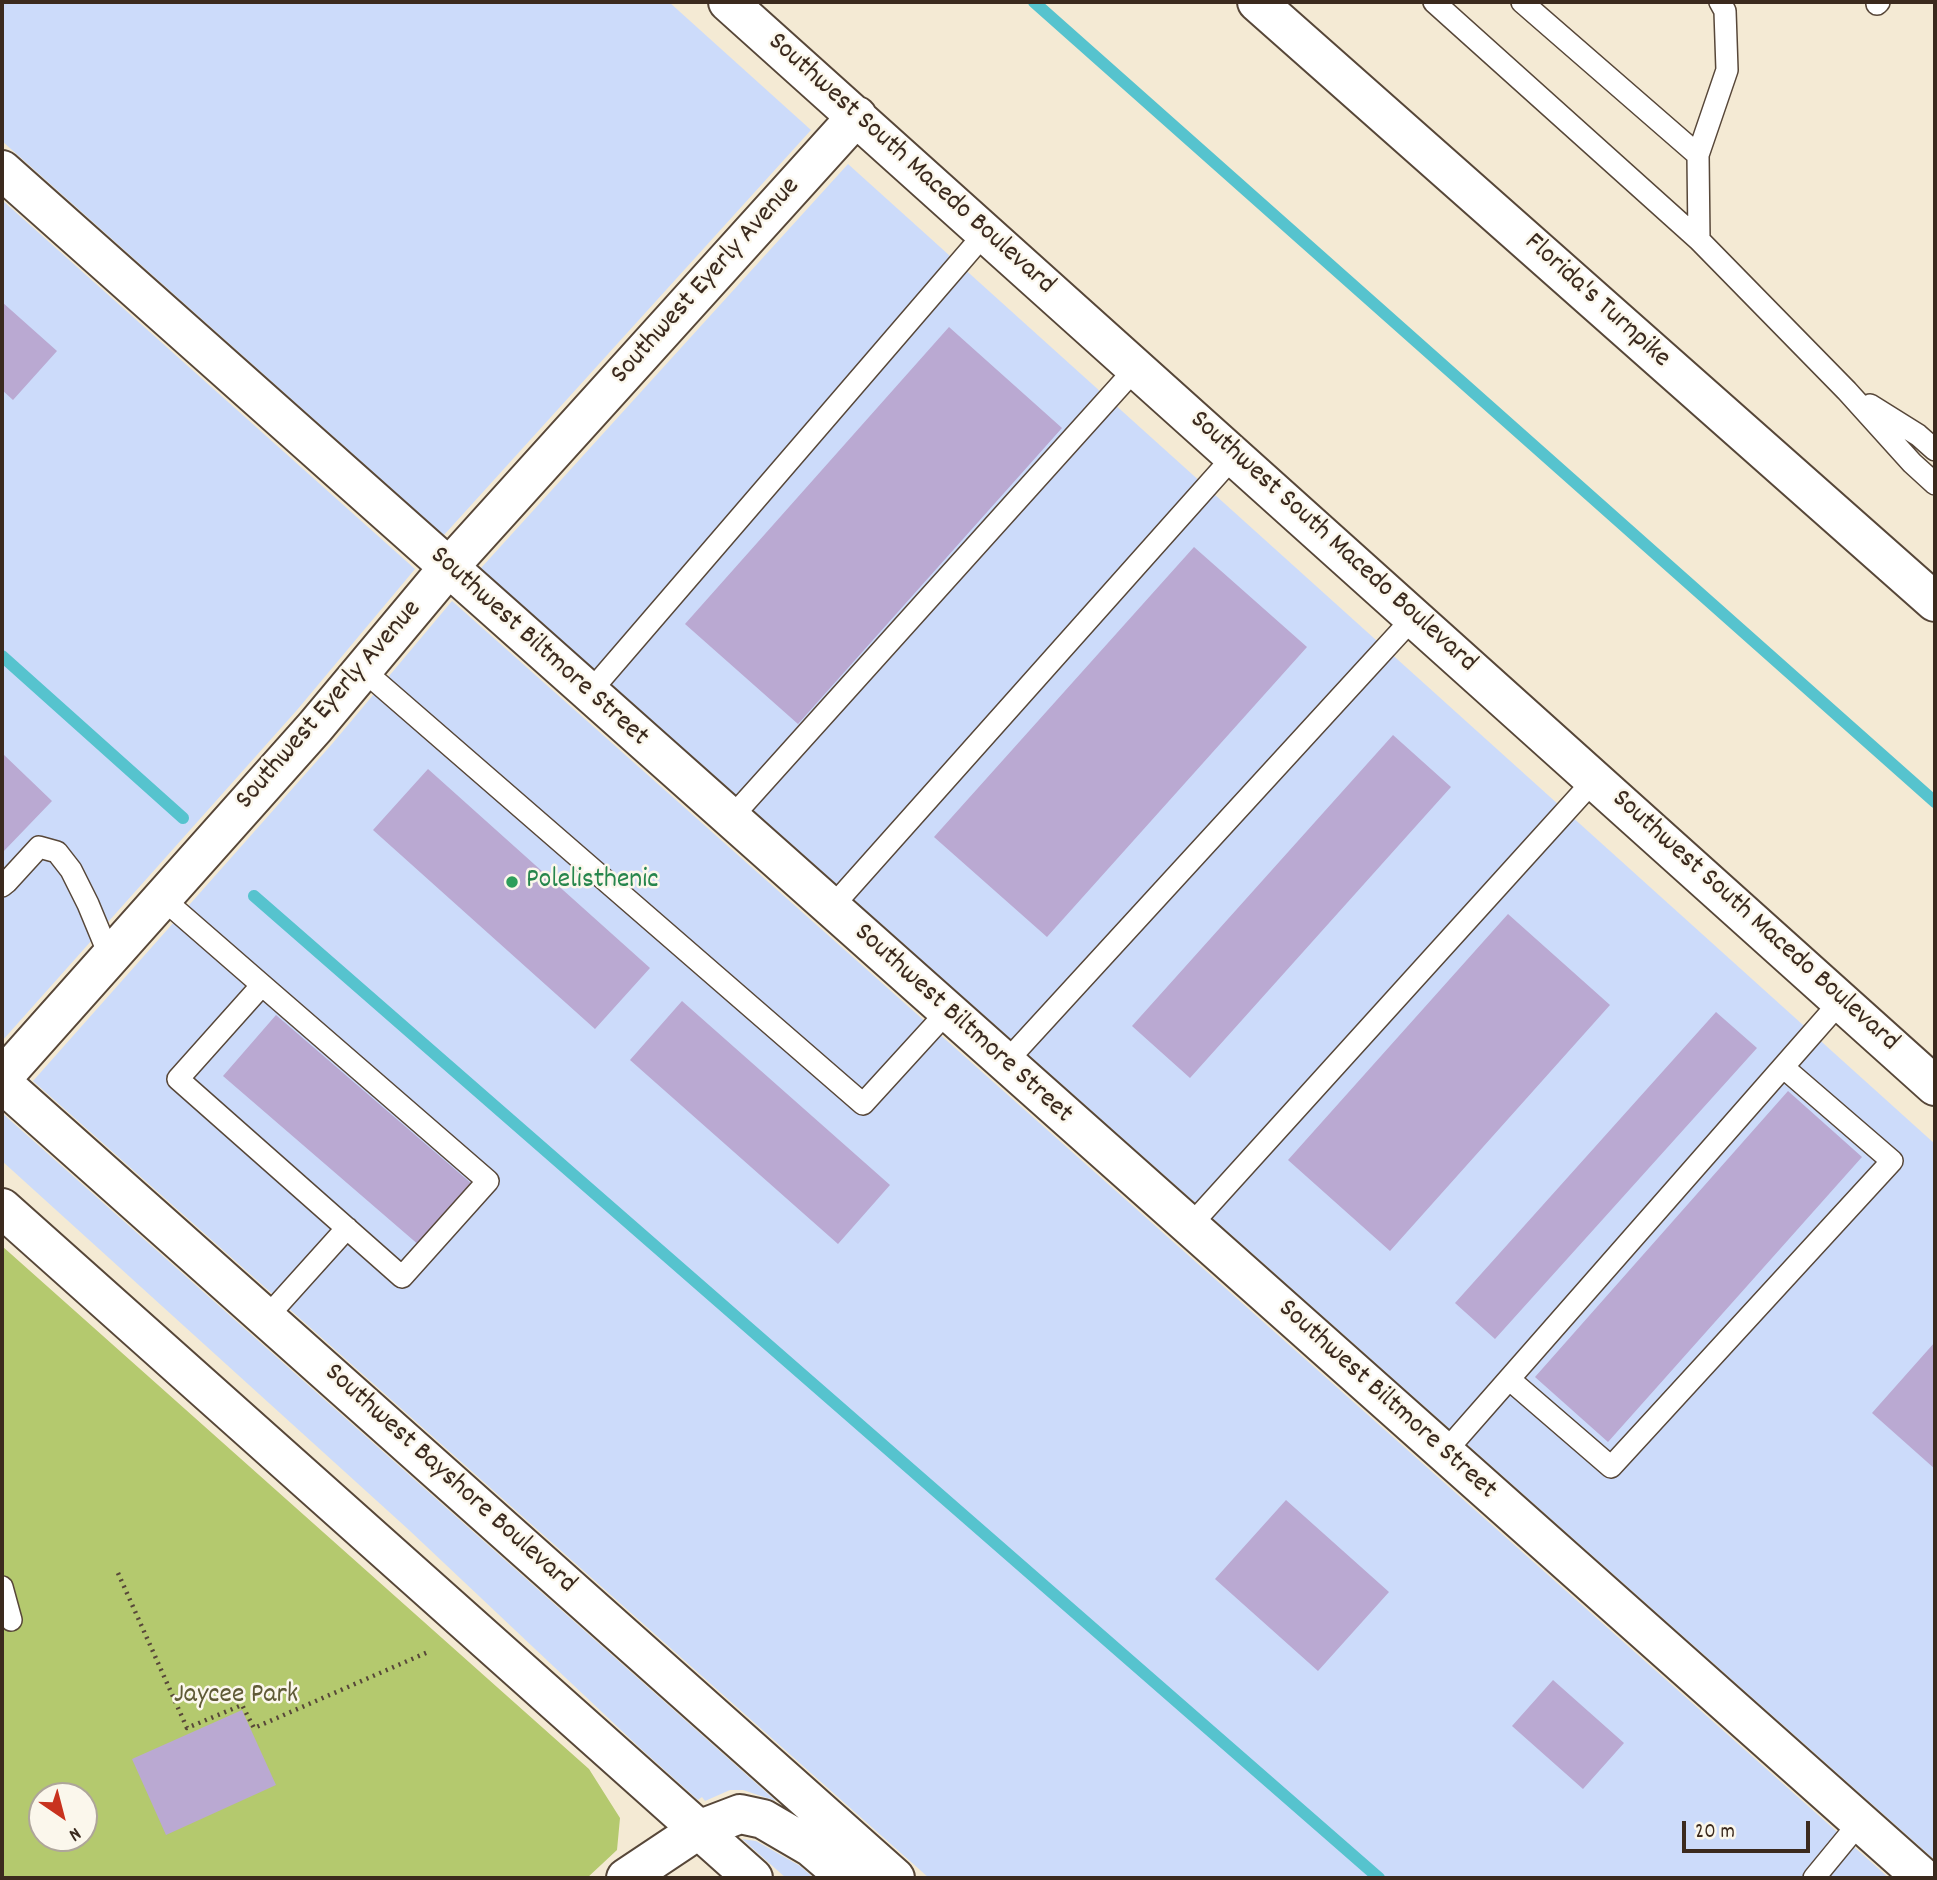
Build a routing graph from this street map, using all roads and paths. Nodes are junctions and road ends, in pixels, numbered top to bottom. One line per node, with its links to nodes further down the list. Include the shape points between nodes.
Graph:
1 (728, 2): 6 (main road, Southwest South Macedo Boulevard)
2 (1258, 2): 17 (main road, Florida's Turnpike)
3 (1434, 2): 10 (lane)
4 (1522, 2): 7 (lane)
5 (1720, 2): 7 (lane, via 1725,11 1727,71)
6 (857, 116): 9 (main road, Southwest South Macedo Boulevard); 16 (main road, Southwest Eyerly Avenue)
7 (1698, 155): 10 (lane)
8 (2, 170): 16 (main road, Southwest Biltmore Street)
9 (986, 232): 11 (main road, Southwest South Macedo Boulevard); 20 (lane)
10 (1699, 240): 12 (lane)
11 (1136, 368): 14 (main road, Southwest South Macedo Boulevard); 22 (lane)
12 (1847, 391): 13 (lane); 15 (lane)
13 (1935, 450)
14 (1234, 456): 18 (main road, Southwest South Macedo Boulevard); 25 (lane)
15 (1935, 484)
16 (448, 568): 19 (main road, Southwest Eyerly Avenue); 20 (main road, Southwest Biltmore Street)
17 (1935, 601)
18 (1414, 617): 21 (main road, Southwest South Macedo Boulevard); 30 (lane)
19 (363, 670): 24 (main road, Southwest Eyerly Avenue); 29 (lane, via 863,1104)
20 (589, 694): 22 (main road, Southwest Biltmore Street)
21 (1595, 779): 28 (main road, Southwest South Macedo Boulevard); 35 (lane)
22 (730, 819): 25 (main road, Southwest Biltmore Street)
23 (2, 886): 26 (lane, via 39,847 57,852 71,870)
24 (162, 898): 26 (main road, Southwest Eyerly Avenue); 27 (lane)
25 (831, 908): 29 (main road, Southwest Biltmore Street)
26 (110, 957): 32 (main road, Southwest Eyerly Avenue)
27 (262, 985): 36 (lane, via 178,1079); 36 (lane, via 488,1181 402,1277)
28 (1841, 1001): 31 (lane); 33 (main road, Southwest South Macedo Boulevard)
29 (947, 1012): 30 (main road, Southwest Biltmore Street)
30 (1004, 1063): 35 (main road, Southwest Biltmore Street)
31 (1783, 1067): 38 (lane); 38 (lane, via 1892,1161 1611,1467)
32 (2, 1081): 37 (main road, Southwest Bayshore Boulevard)
33 (1935, 1086)
34 (2, 1208): 45 (main road)
35 (1189, 1227): 39 (main road, Southwest Biltmore Street)
36 (347, 1228): 37 (lane)
37 (266, 1318): 49 (main road, Southwest Bayshore Boulevard)
38 (1509, 1379): 39 (lane)
39 (1444, 1453): 44 (main road, Southwest Biltmore Street)
40 (118, 1573): 43 (path, via 187,1728 242,1705 254,1728)
41 (2, 1587): 42 (lane)
42 (11, 1619)
43 (428, 1652)
44 (1860, 1822): 50 (lane); 51 (main road, Southwest Biltmore Street)
45 (698, 1830): 46 (main road); 47 (main road); 48 (main road, via 740,1814 763,1819 811,1847)
46 (626, 1878)
47 (753, 1878)
48 (847, 1878)
49 (895, 1878)
50 (1814, 1878)
51 (1923, 1878)

